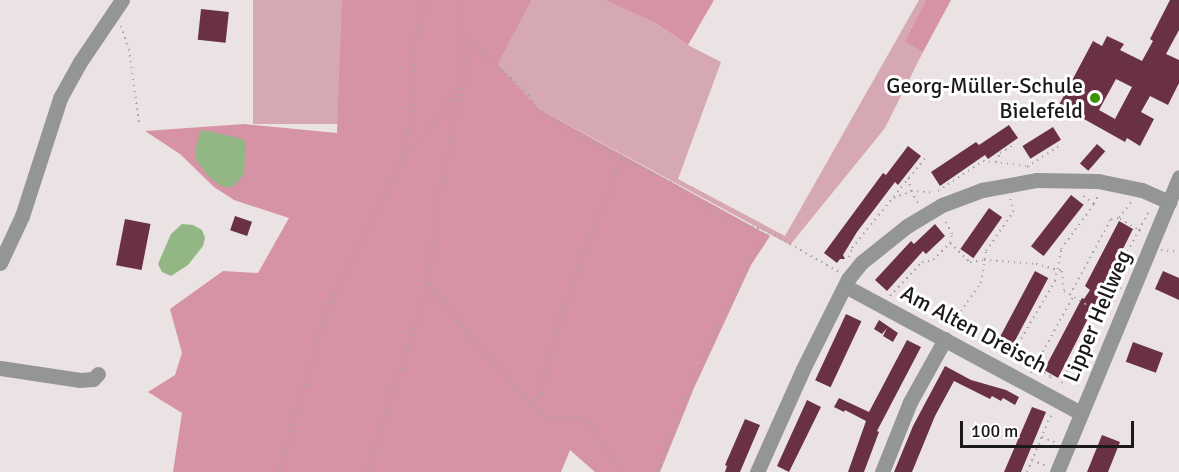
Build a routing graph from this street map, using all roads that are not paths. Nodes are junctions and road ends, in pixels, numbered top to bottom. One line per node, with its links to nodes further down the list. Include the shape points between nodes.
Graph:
1 (120, 1): 4 (street, via 60,98 22,216)
2 (1179, 177): 3 (street, Lipper Hellweg)
3 (1163, 199): 5 (street, via 1140,189 1091,180 1011,183 939,202 891,237); 9 (street, Lipper Hellweg)
4 (0, 263)
5 (849, 278): 6 (street, Am Alten Dreisch, via 885,306); 11 (street, via 803,369)
6 (945, 339): 9 (street, Am Alten Dreisch); 12 (street, via 910,402)
7 (0, 368): 8 (street, via 80,381)
8 (98, 374)
9 (1081, 413): 10 (street, Lipper Hellweg)
10 (1052, 469)
11 (758, 472)
12 (882, 472)

